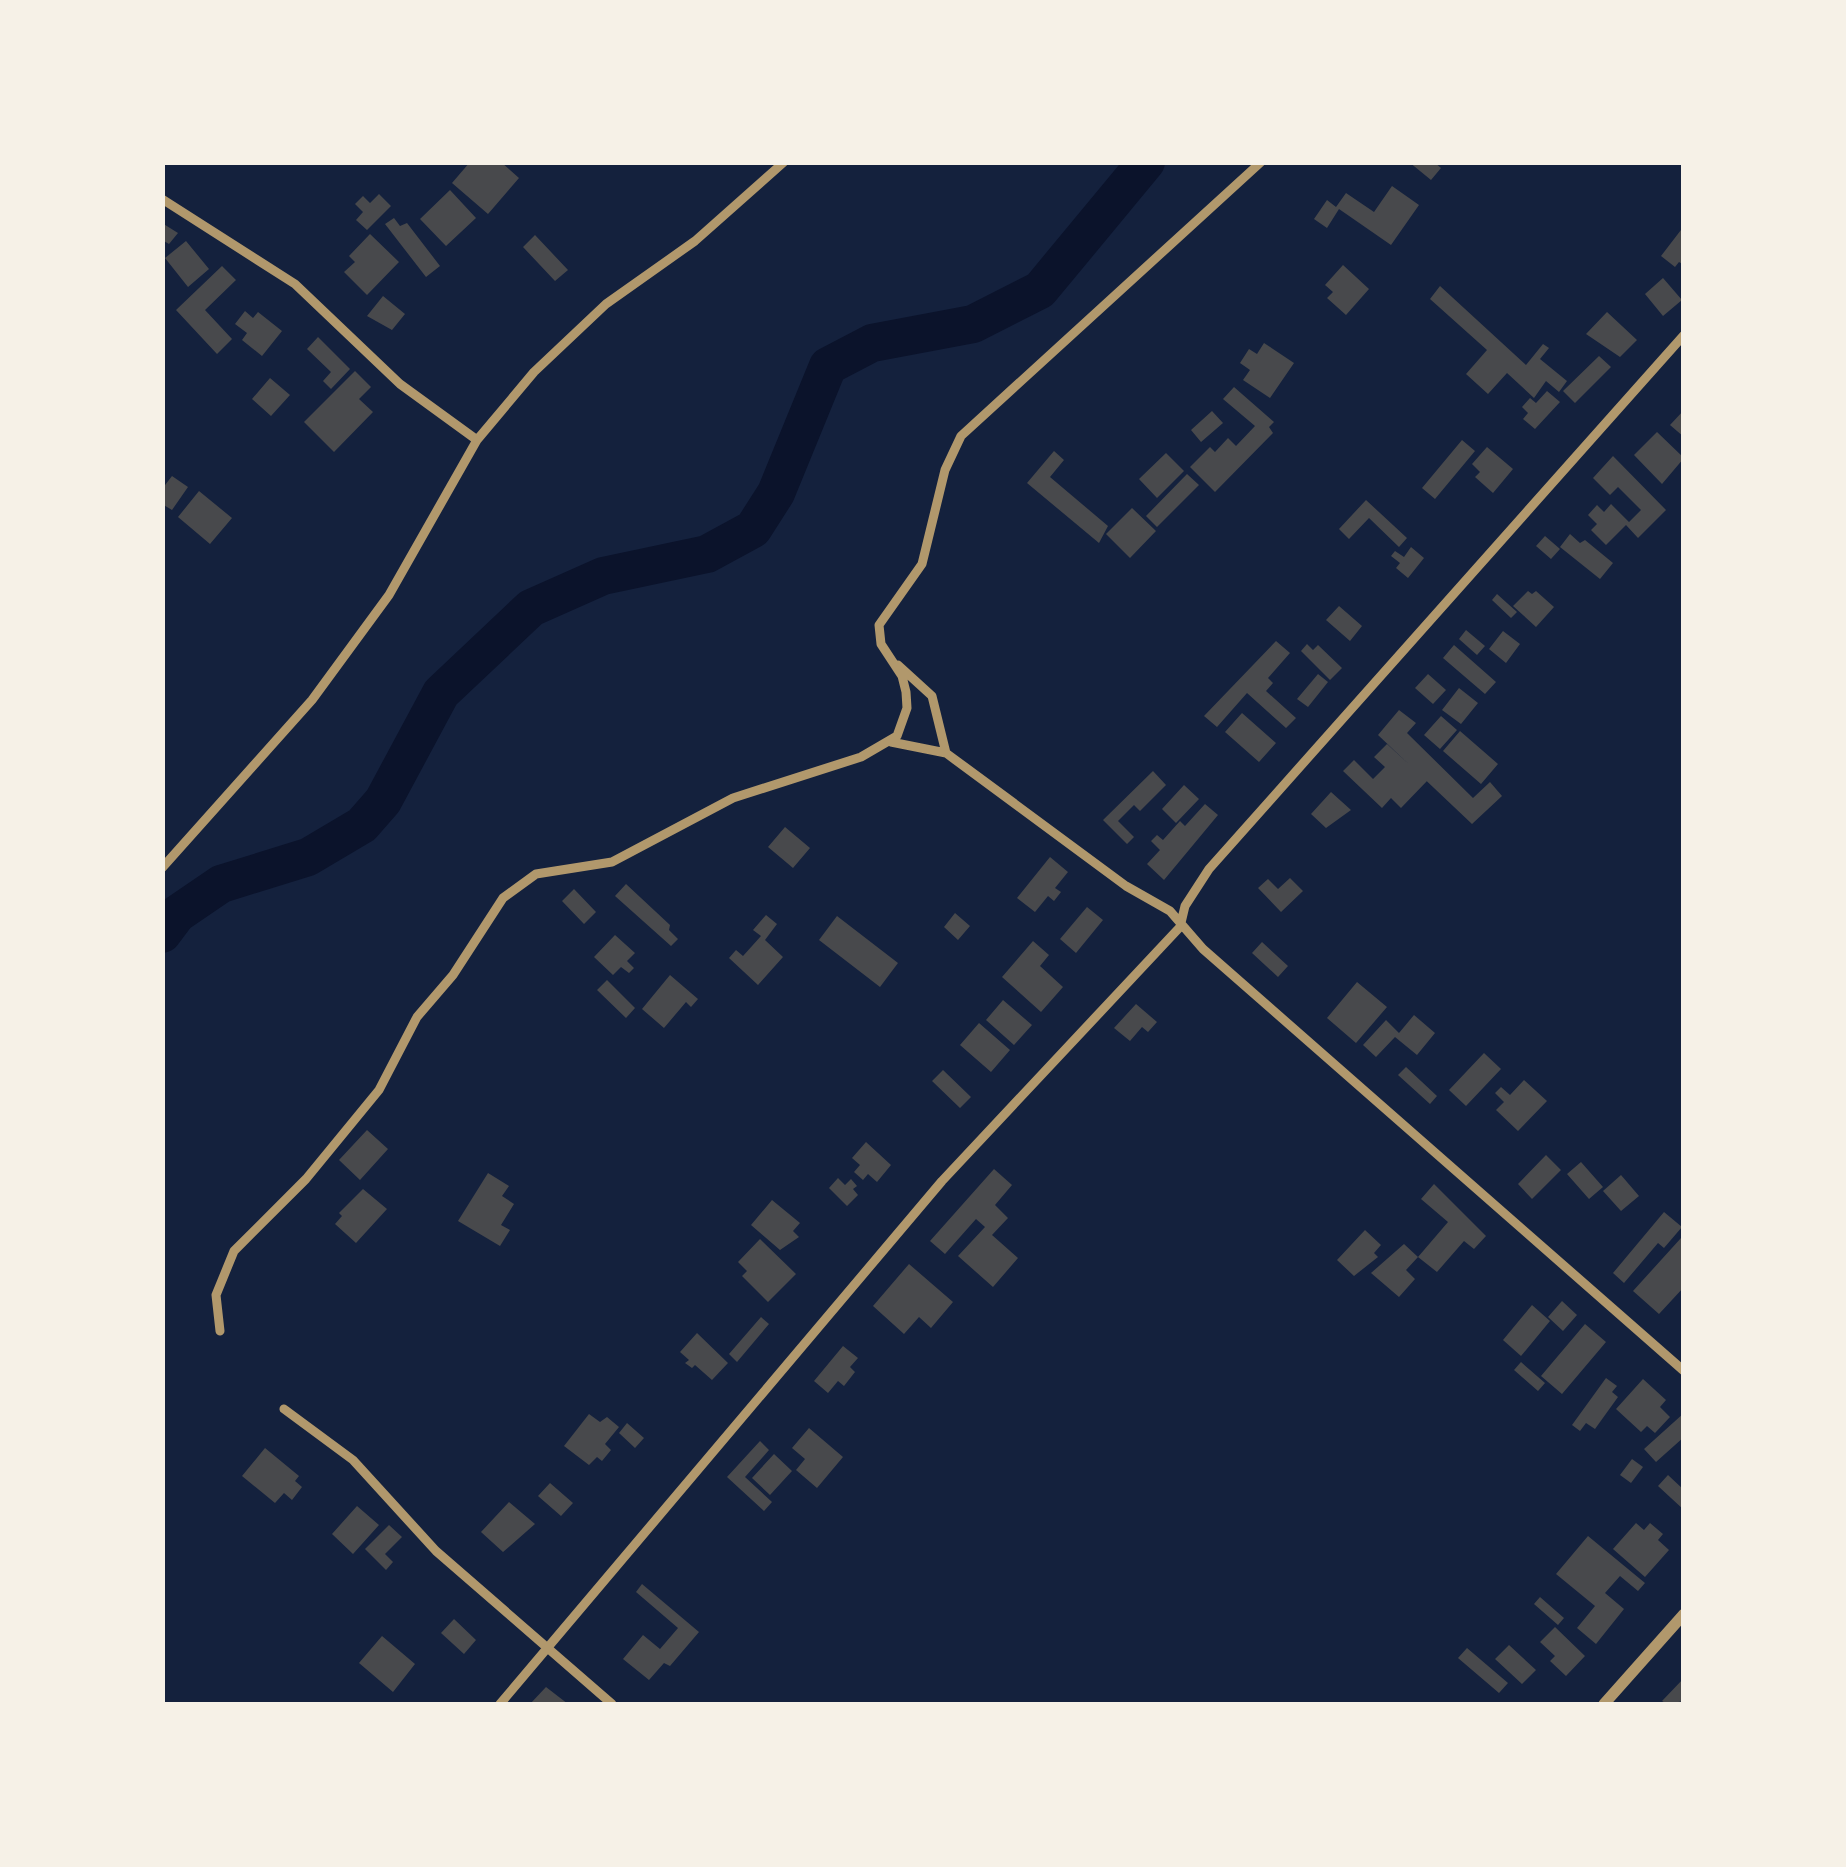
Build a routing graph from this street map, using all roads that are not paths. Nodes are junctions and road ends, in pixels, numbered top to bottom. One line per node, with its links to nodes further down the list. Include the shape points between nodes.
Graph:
1 (784, 162): 5 (street, via 695,241 575,330)
2 (1261, 162): 6 (street, via 961,436 945,470 922,564 879,625 881,644)
3 (162, 200): 5 (street, via 295,284 400,384)
4 (1684, 335): 10 (street, via 1209,869 1192,891)
5 (477, 440): 9 (street, via 389,595 322,686)
6 (895, 664): 7 (street, via 907,708); 8 (street, via 932,696)
7 (891, 742): 8 (street); 11 (street, via 861,758 733,798 612,862 536,874 503,898 417,1017 380,1090 306,1180 234,1251 216,1294)
8 (946, 753): 10 (street, via 1170,911)
9 (162, 868)
10 (1180, 927): 12 (street); 15 (street, via 942,1181)
11 (220, 1331)
12 (1684, 1371)
13 (284, 1409): 15 (street, via 353,1460 436,1552)
14 (1684, 1614): 18 (street)
15 (550, 1650): 16 (street); 17 (street)
16 (500, 1704)
17 (612, 1704)
18 (1604, 1704)

